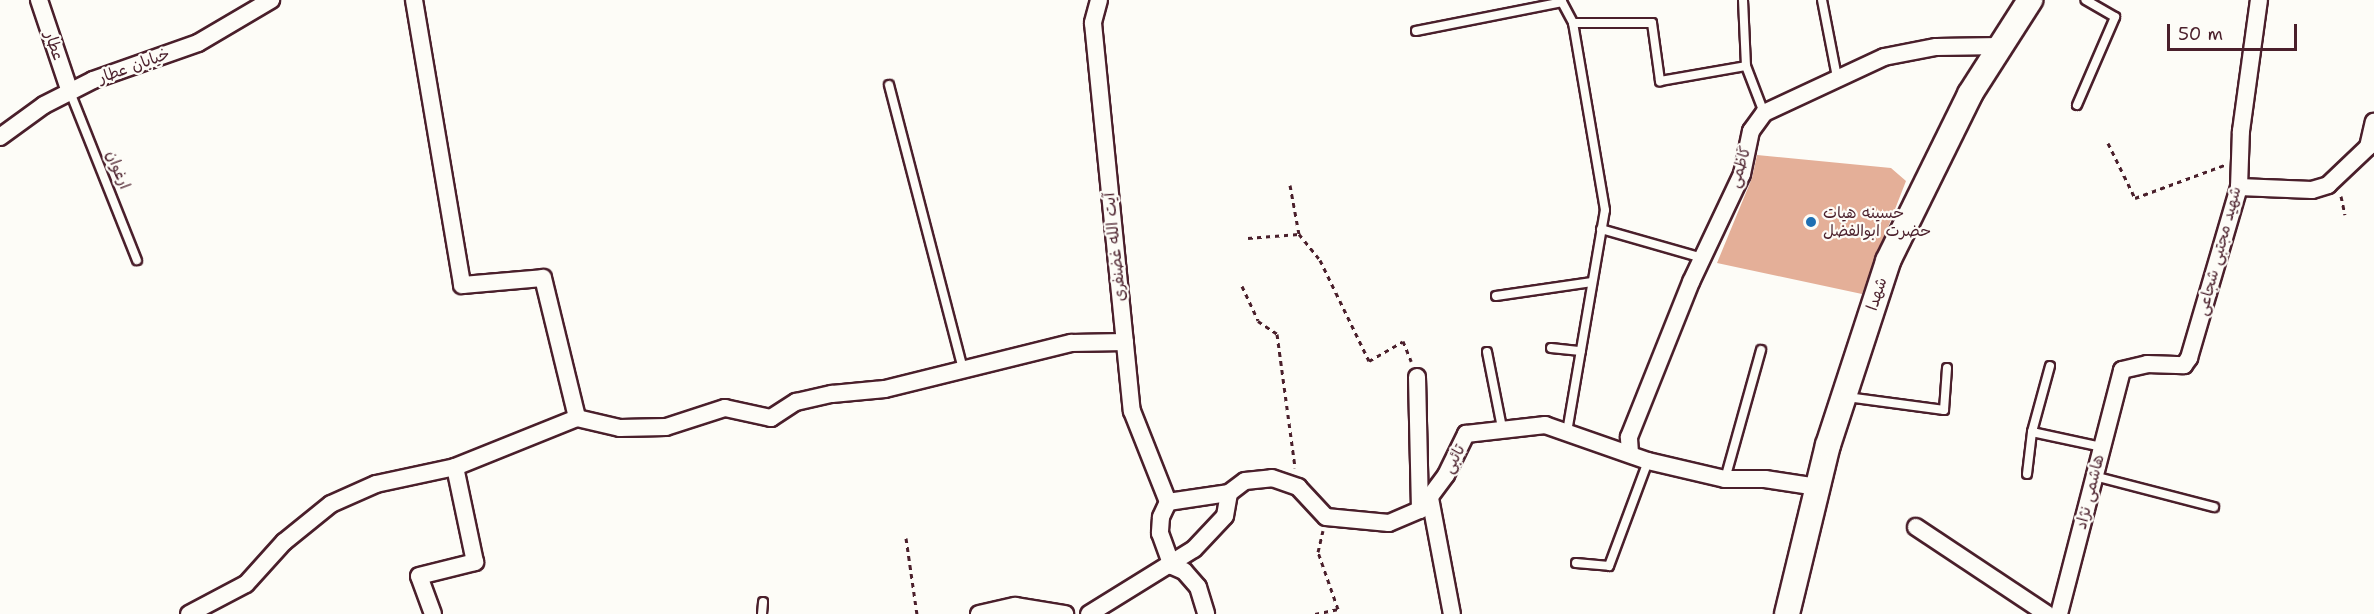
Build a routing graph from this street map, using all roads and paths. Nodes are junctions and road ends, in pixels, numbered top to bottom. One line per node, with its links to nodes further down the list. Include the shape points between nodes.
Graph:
1 (39, 0): 17 (street, عطار)
2 (271, 0): 17 (street, خیابان عطار, via 198,43)
3 (414, 0): 46 (street, via 462,285 543,278)
4 (1099, 0): 35 (street, آیت الله غضنفری, via 1093,23)
5 (1743, 0): 14 (lane)
6 (1822, 0): 15 (lane)
7 (2030, 0): 13 (main road, شهدا)
8 (2086, 0): 18 (lane, via 2115,17)
9 (2259, 0): 24 (street, شهید مجتبی شجاعی)
10 (1562, 1): 11 (lane); 12 (lane)
11 (1573, 23): 14 (lane, via 1652,23 1660,81); 27 (lane, via 1605,210)
12 (1416, 31)
13 (2001, 46): 15 (street, via 1936,47 1894,55); 45 (main road, شهدا, via 1970,94 1888,261)
14 (1746, 66): 19 (lane)
15 (1837, 77): 19 (street)
16 (889, 85): 42 (lane)
17 (70, 92): 21 (street, خیابان عطار, via 44,105); 31 (lane, ارغوان)
18 (2078, 105)
19 (1764, 113): 30 (street, کاظمی, via 1751,130 1742,174)
20 (2374, 122): 23 (street)
21 (0, 137)
22 (2108, 143): 24 (path, via 2135,198)
23 (2371, 149): 26 (street, via 2328,184 2312,190)
24 (2240, 159): 26 (street, شهید مجتبی شجاعی)
25 (1290, 185): 28 (path)
26 (2239, 187): 43 (street, شهید مجتبی شجاعی, via 2189,358 2184,365 2147,364)
27 (1602, 229): 30 (lane); 32 (lane)
28 (1299, 234): 29 (path); 44 (path, via 1320,260 1369,361 1403,341)
29 (1248, 238)
30 (1703, 258): 51 (street, کاظمی, via 1629,437)
31 (137, 260)
32 (1593, 282): 34 (lane); 38 (lane)
33 (1242, 286): 57 (path, via 1258,321 1277,334)
34 (1496, 296)
35 (1125, 342): 42 (street, via 1071,343); 60 (street, آیت الله غضنفری, via 1132,411)
36 (1551, 348): 38 (lane)
37 (1761, 350): 56 (lane)
38 (1581, 351): 48 (lane)
39 (1488, 352): 47 (lane)
40 (2050, 366): 49 (lane)
41 (1947, 368): 45 (lane, via 1944,410)
42 (963, 369): 46 (street, via 885,389 796,402 771,418 725,408 666,427 620,428)
43 (2122, 370): 50 (street, هاشمی نژاد)
44 (1417, 377): 61 (street)
45 (1844, 396): 58 (main road, شهدا)
46 (576, 418): 53 (street)
47 (1502, 428): 48 (street, تائبی, via 1545,425); 61 (street, تائبی, via 1466,434)
48 (1567, 432): 51 (street, تائبی)
49 (2032, 432): 50 (lane); 54 (lane)
50 (2102, 447): 55 (street, هاشمی نژاد)
51 (1630, 453): 52 (street, تائبی)
52 (1648, 461): 56 (street, تائبی); 66 (lane, via 1610,566)
53 (455, 467): 69 (street, via 376,484 331,504 284,542 246,584); 70 (street, via 475,562 419,576)
54 (2027, 474)
55 (2094, 476): 62 (lane); 81 (street, هاشمی نژاد)
56 (1725, 479): 58 (street, تائبی, via 1765,479)
57 (1298, 487): 59 (street, via 1259,478 1245,481); 63 (street)
58 (1817, 487): 79 (main road, شهدا)
59 (1229, 494): 60 (street); 67 (street, via 1225,516 1201,543)
60 (1164, 496): 67 (street, via 1160,533)
61 (1425, 504): 63 (street, via 1389,523); 78 (street, via 1453,604)
62 (2214, 507)
63 (1326, 518): 77 (path, via 1318,552 1338,609)
64 (1916, 527): 80 (street)
65 (906, 538): 72 (path)
66 (1576, 563)
67 (1172, 566): 75 (street); 76 (street, via 1198,587)
68 (763, 602): 71 (lane)
69 (189, 614)
70 (433, 614)
71 (762, 614)
72 (917, 614)
73 (980, 614): 74 (street, via 1016,606)
74 (1065, 614)
75 (1089, 614)
76 (1206, 614)
77 (1315, 614)
78 (1452, 614)
79 (1787, 614)
80 (2047, 614)
81 (2059, 614)

